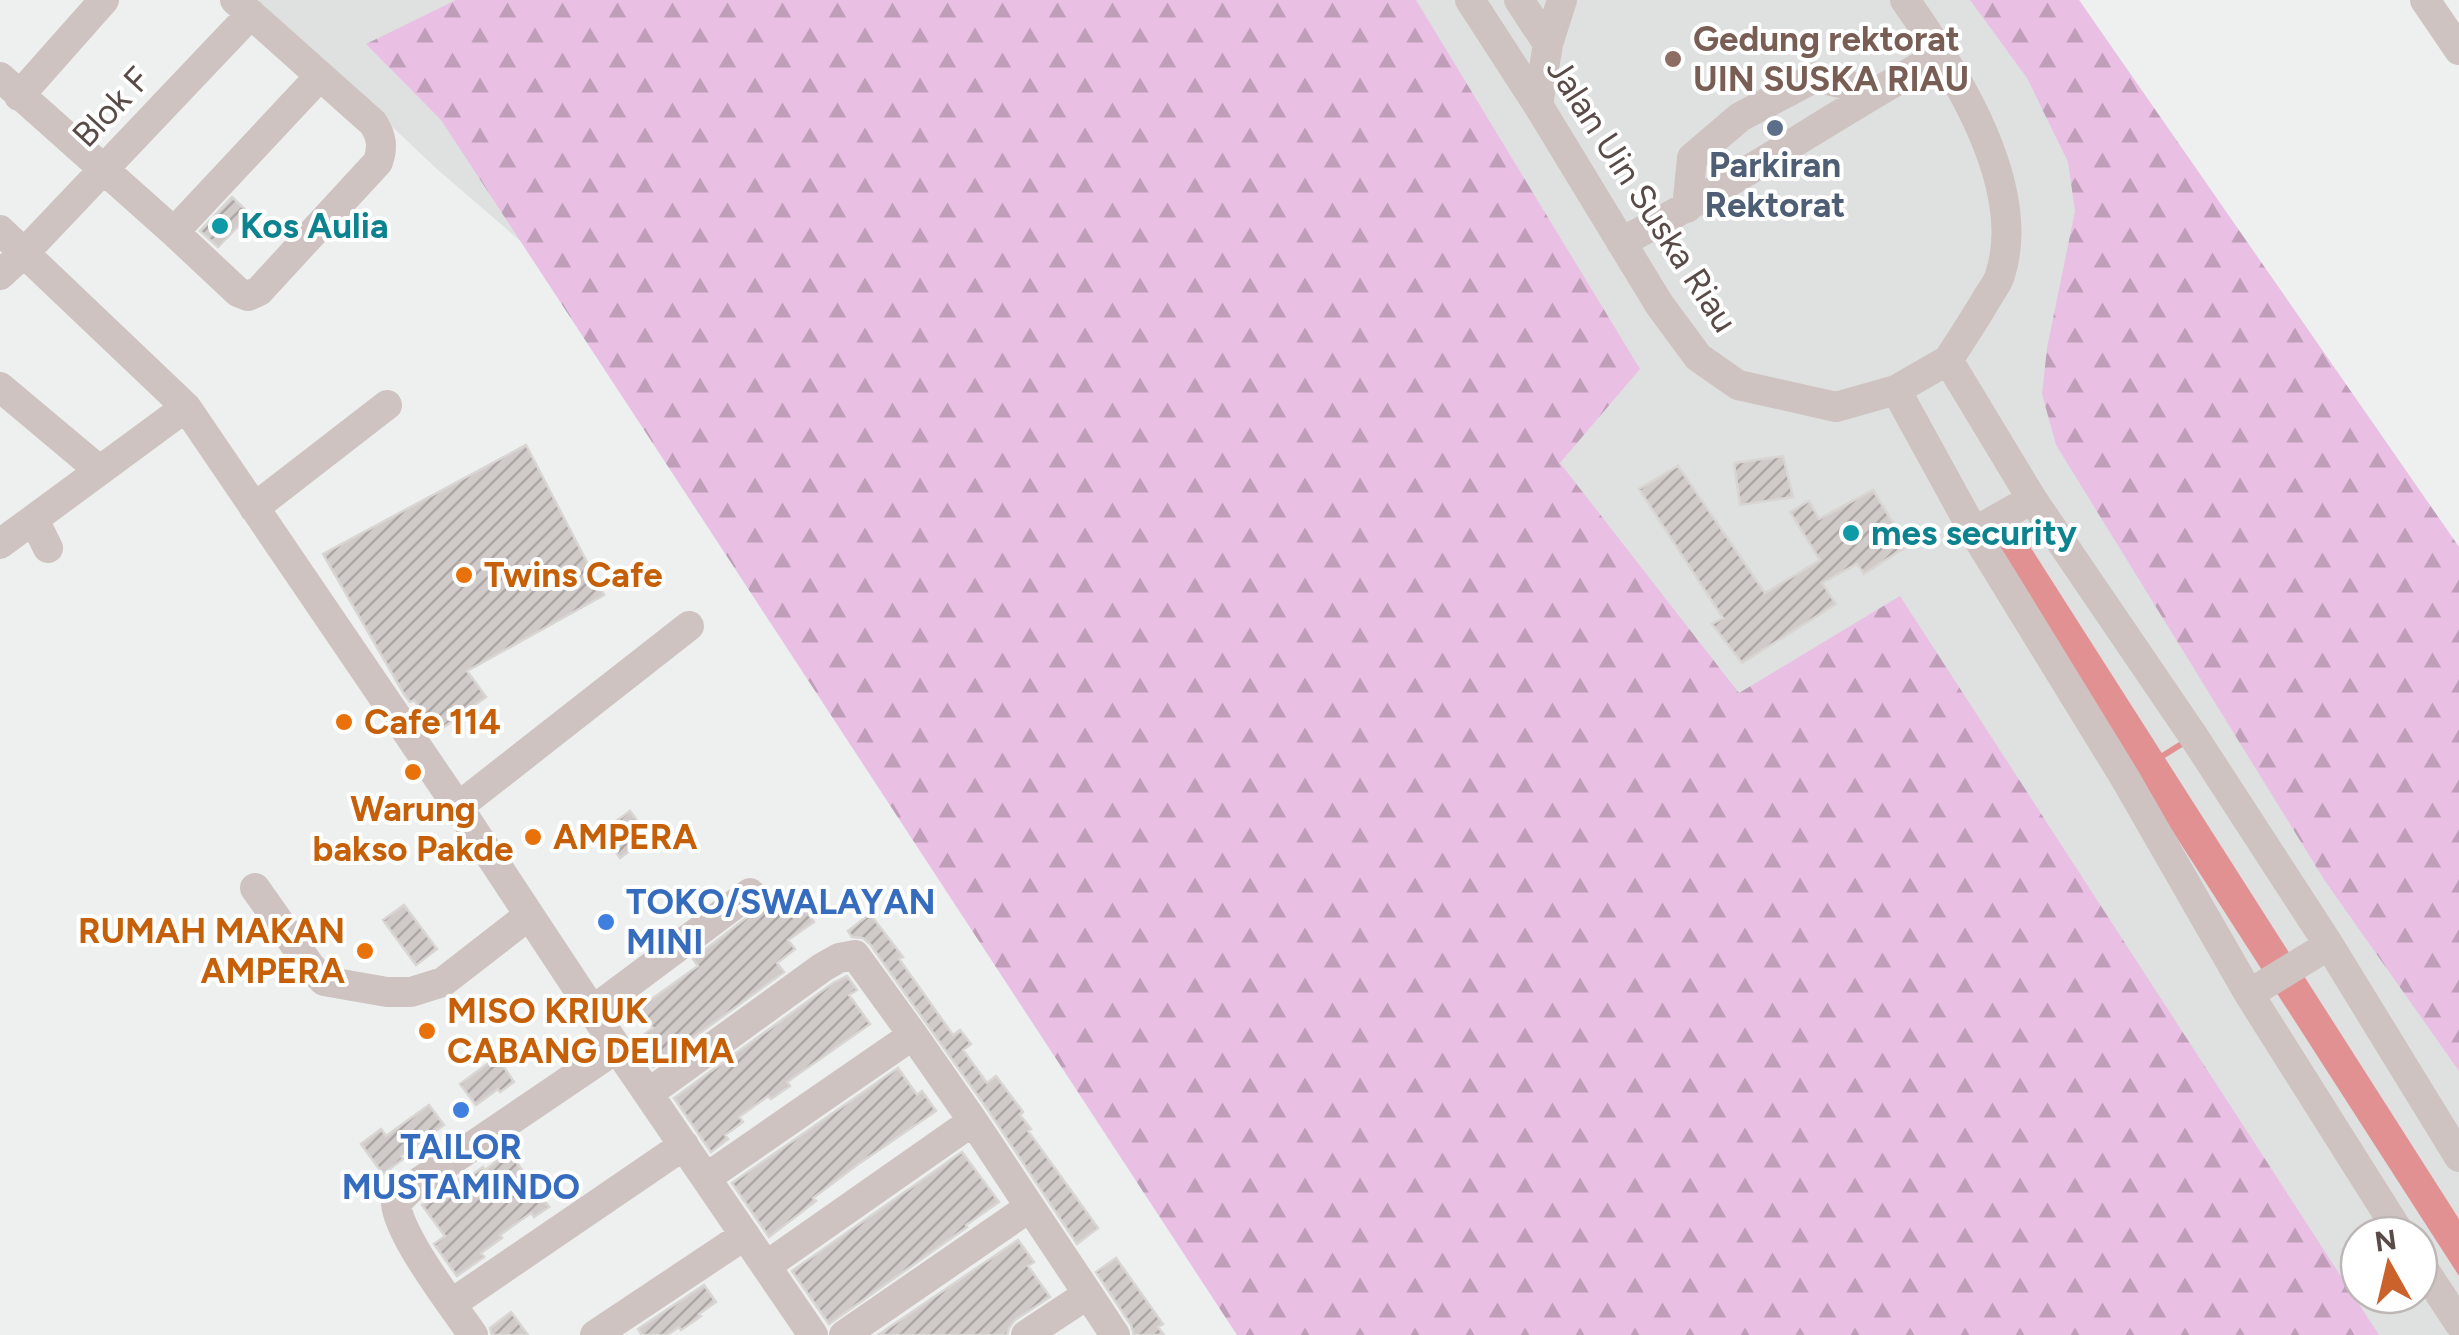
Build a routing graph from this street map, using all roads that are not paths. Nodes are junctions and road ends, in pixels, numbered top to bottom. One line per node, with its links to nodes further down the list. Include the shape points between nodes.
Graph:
1 (104, 0): 12 (street)
2 (1470, 0): 14 (street, Jalan Uin Suska Riau)
3 (1519, 0): 9 (street)
4 (1562, 0): 9 (street)
5 (1905, 0): 10 (street, Jalan Uin Suska Riau)
6 (2424, 0): 8 (street)
7 (243, 7): 11 (street); 15 (street, Blok F)
8 (2455, 35)
9 (1548, 44): 14 (street)
10 (1943, 54): 13 (street); 22 (street, Jalan Uin Suska Riau, via 1985,136 2005,200 2006,239 2000,276)
11 (320, 76): 18 (street); 18 (street, via 373,124 383,148 378,162 259,292 238,292)
12 (9, 86): 15 (street)
13 (1874, 92): 16 (street); 16 (street, via 1816,77 1740,117 1692,158)
14 (1538, 105): 19 (street, Jalan Uin Suska Riau)
15 (104, 170): 18 (street); 20 (street, Blok F)
16 (1687, 208): 19 (street)
17 (0, 230): 20 (street)
18 (174, 232)
19 (1621, 242): 23 (street, Jalan Uin Suska Riau, via 1698,358 1738,385 1836,407)
20 (25, 252): 21 (street, Blok F); 26 (street)
21 (0, 274)
22 (1948, 360): 23 (street, Jalan Uin Suska Riau); 28 (street)
23 (1896, 390): 31 (street)
24 (5, 398): 27 (street)
25 (386, 405): 29 (street)
26 (186, 407): 27 (street); 29 (street)
27 (100, 470): 30 (street)
28 (2026, 502): 31 (street); 39 (street, via 2194,737)
29 (254, 508): 35 (street)
30 (34, 520): 32 (street); 33 (street)
31 (1980, 529): 40 (street)
32 (0, 544)
33 (48, 548)
34 (689, 626): 35 (street)
35 (458, 808): 38 (street)
36 (254, 888): 38 (street, via 324,981 386,992 443,982)
37 (750, 893): 41 (street)
38 (528, 916): 41 (street)
39 (2318, 951): 40 (street); 47 (street)
40 (2257, 989): 50 (street)
41 (592, 1011): 43 (street)
42 (913, 1035): 44 (street, via 855,955 839,958); 45 (street); 48 (street)
43 (617, 1048): 44 (street); 55 (street, via 412,1186 396,1204)
44 (648, 1094): 46 (street)
45 (973, 1121): 49 (street); 52 (street)
46 (684, 1145): 48 (street); 55 (street)
47 (2459, 1157)
48 (706, 1178): 51 (street)
49 (1030, 1206): 54 (street); 60 (street)
50 (2389, 1215)
51 (745, 1235): 52 (street); 59 (street)
52 (766, 1266): 57 (street)
53 (2439, 1292): 56 (street)
54 (1088, 1294): 61 (street); 62 (street)
55 (452, 1304): 58 (street)
56 (2459, 1322)
57 (803, 1331)
58 (472, 1335)
59 (596, 1335)
60 (844, 1335)
61 (1026, 1335)
62 (1115, 1335)

